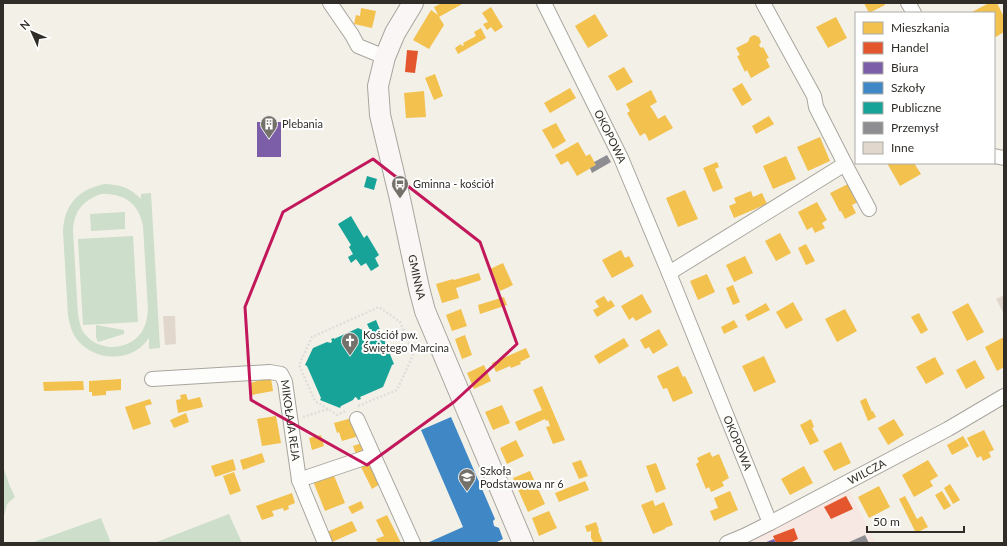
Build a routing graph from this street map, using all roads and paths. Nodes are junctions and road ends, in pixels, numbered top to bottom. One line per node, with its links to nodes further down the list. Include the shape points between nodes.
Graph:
1 (330, 3): 7 (street, via 358,46)
2 (414, 3): 7 (street, GMINNA, via 395,33)
3 (544, 3): 10 (street, OKOPOWA, via 621,158)
4 (763, 3): 8 (street, via 814,96 816,107)
5 (908, 3): 6 (street)
6 (913, 12)
7 (385, 57): 23 (street, GMINNA, via 378,86 380,116 425,311)
8 (845, 164): 9 (street); 10 (street)
9 (869, 210)
10 (669, 273): 20 (street, OKOPOWA)
11 (424, 335): 12 (path)
12 (408, 340): 15 (path, via 400,322 379,307 312,337 299,365 315,401); 16 (path, via 413,355 397,390)
13 (152, 379): 19 (street, MIKOŁAJA REJA, via 270,372 280,374 285,382)
14 (1004, 396): 20 (street, WILCZA, via 948,429)
15 (328, 409): 16 (path, via 337,415); 17 (path)
16 (354, 411): 18 (street)
17 (300, 418)
18 (373, 455): 19 (street); 22 (street)
19 (299, 480): 21 (street, MIKOŁAJA REJA)
20 (770, 523): 24 (street, WILCZA)
21 (325, 543)
22 (413, 543)
23 (523, 543)
24 (727, 543)

